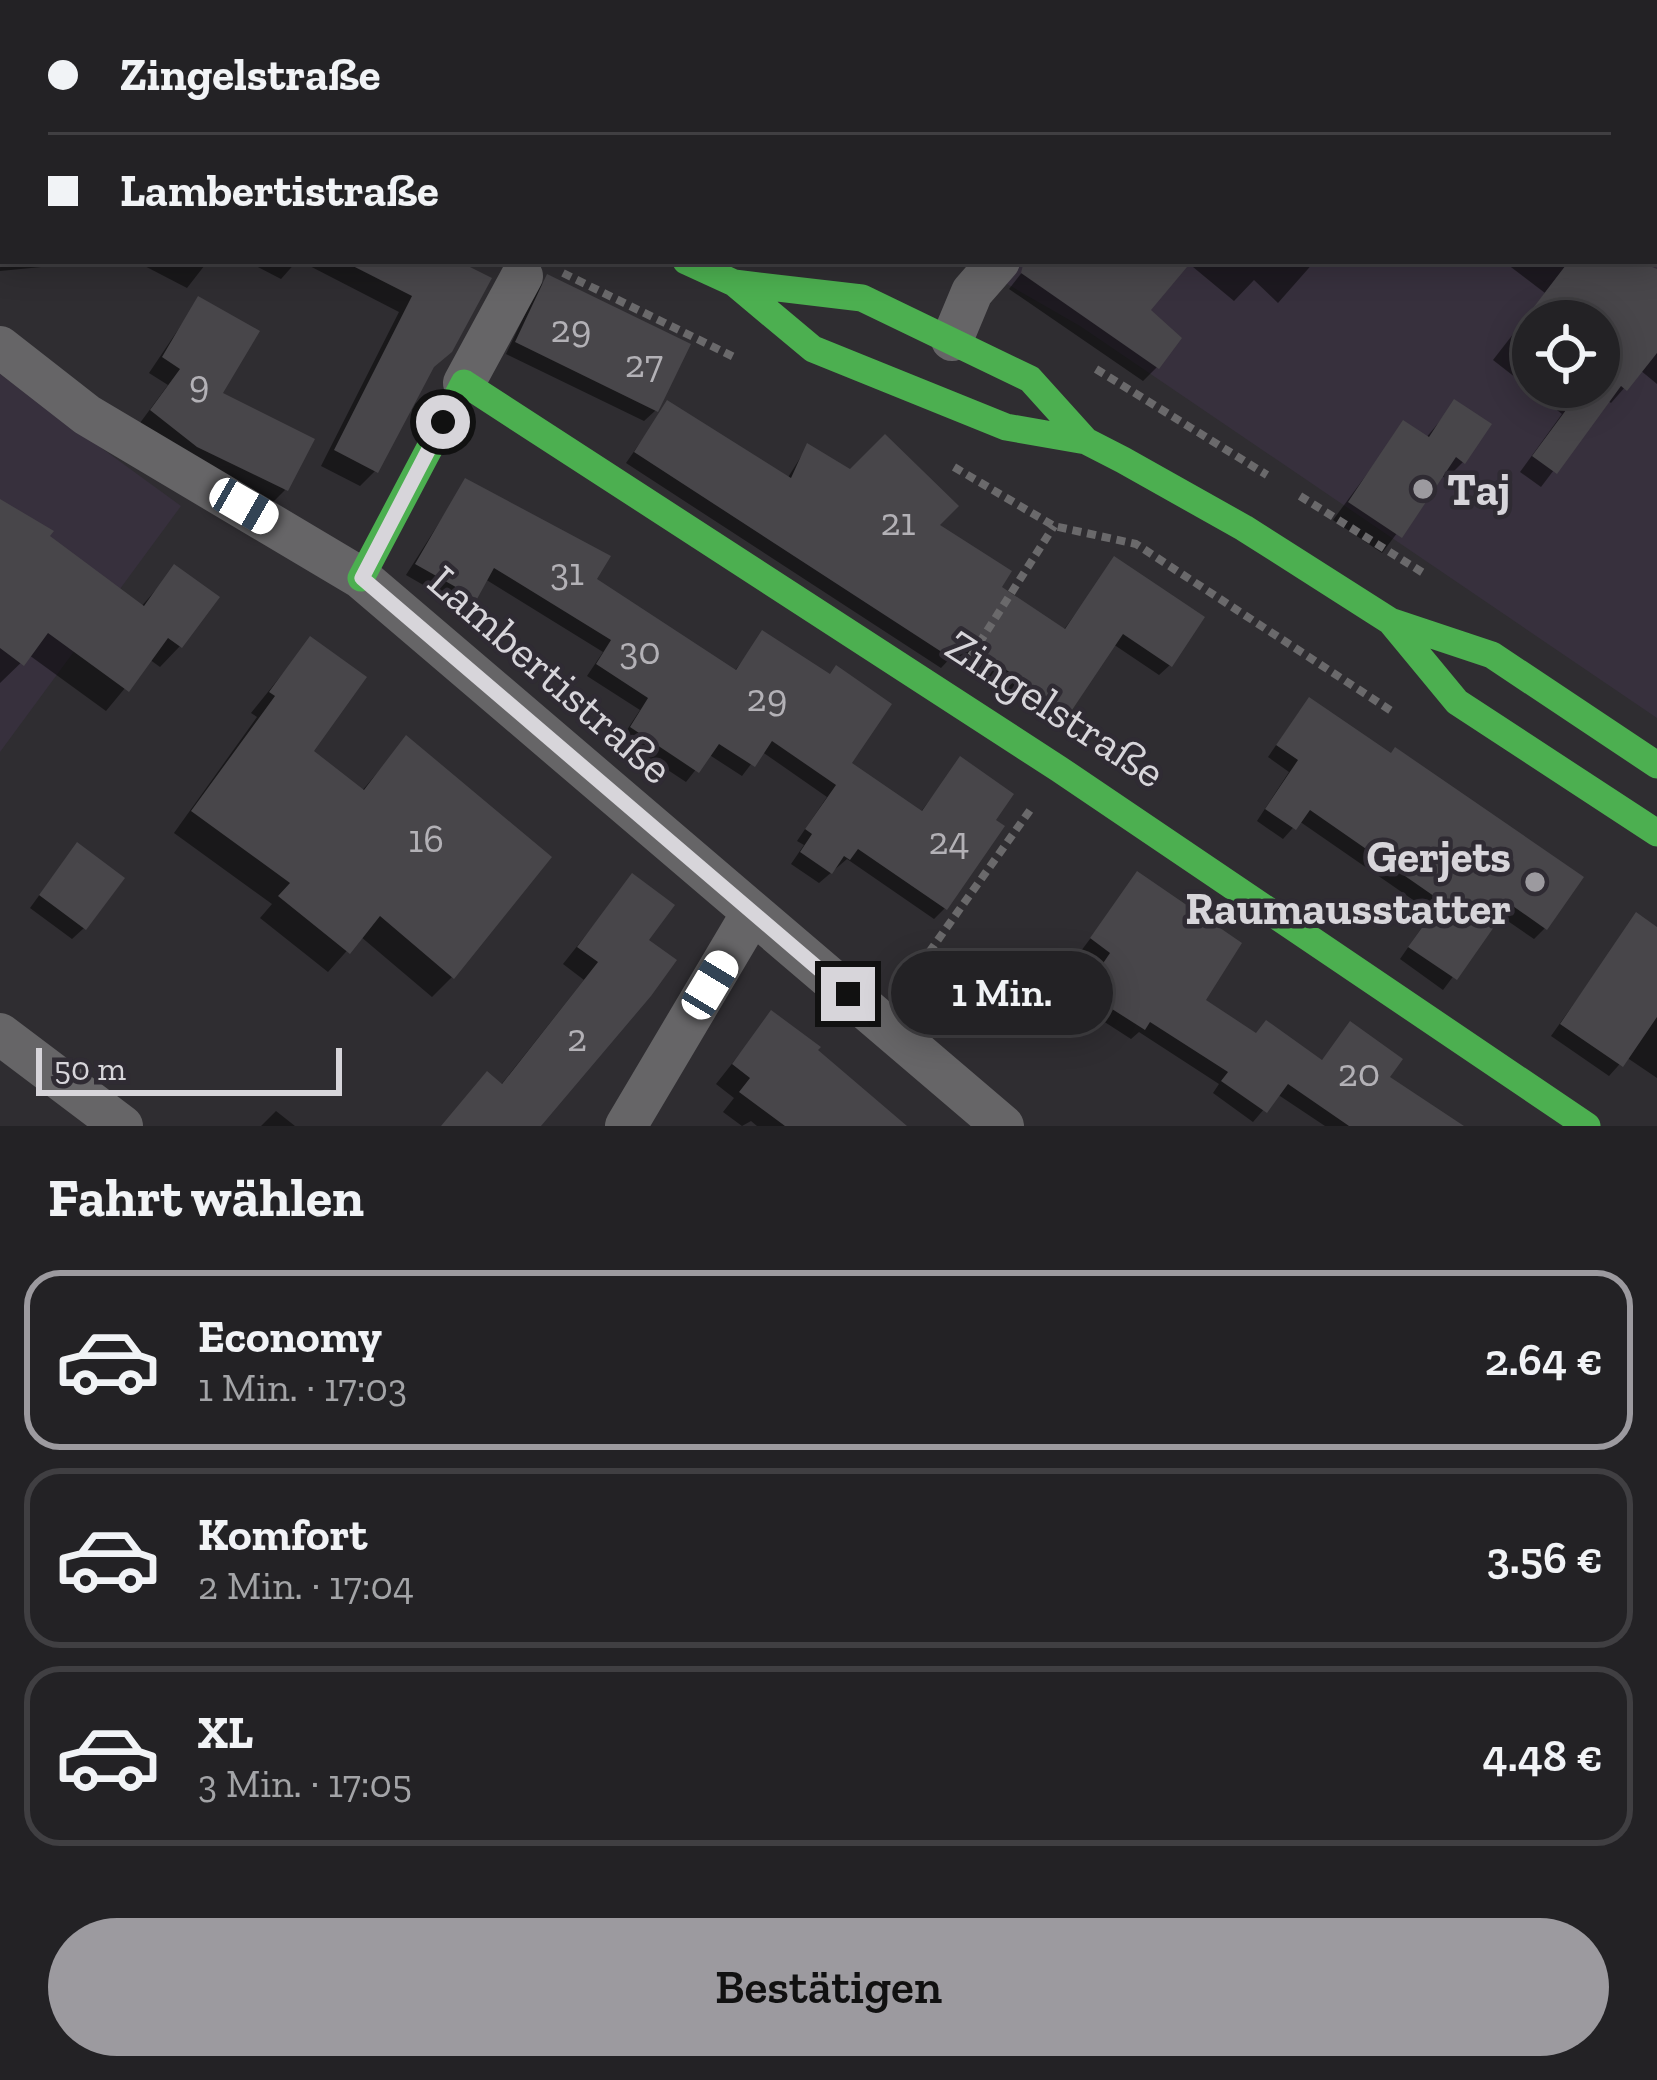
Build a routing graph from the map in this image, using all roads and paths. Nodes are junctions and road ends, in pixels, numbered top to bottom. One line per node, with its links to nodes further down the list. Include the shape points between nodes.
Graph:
1 (701, 264): 3 (main road)
2 (996, 264): 5 (street, via 972,292)
3 (740, 272): 5 (main road, via 837,291); 9 (main road, via 813,349 1006,428)
4 (539, 273): 7 (path); 8 (street)
5 (952, 340): 9 (main road, via 1030,379)
6 (0, 347): 12 (street, Lambertistraße, via 87,416)
7 (758, 369)
8 (464, 383): 12 (main road); 14 (main road, Zingelstraße)
9 (1086, 441): 13 (main road)
10 (944, 460): 11 (path)
11 (1054, 526): 14 (path); 15 (path, via 1136,544)
12 (362, 578): 19 (street, Lambertistraße)
13 (1390, 621): 16 (main road, via 1492,655); 18 (main road, via 1457,702)
14 (945, 695): 17 (main road, Zingelstraße)
15 (1413, 725)
16 (1657, 765)
17 (1059, 769): 20 (path); 25 (main road, Zingelstraße)
18 (1657, 833)
19 (752, 915): 20 (street, Lambertistraße); 23 (street)
20 (881, 1020): 24 (street, Lambertistraße)
21 (0, 1034): 22 (street)
22 (122, 1126)
23 (626, 1126)
24 (1003, 1126)
25 (1587, 1126)

